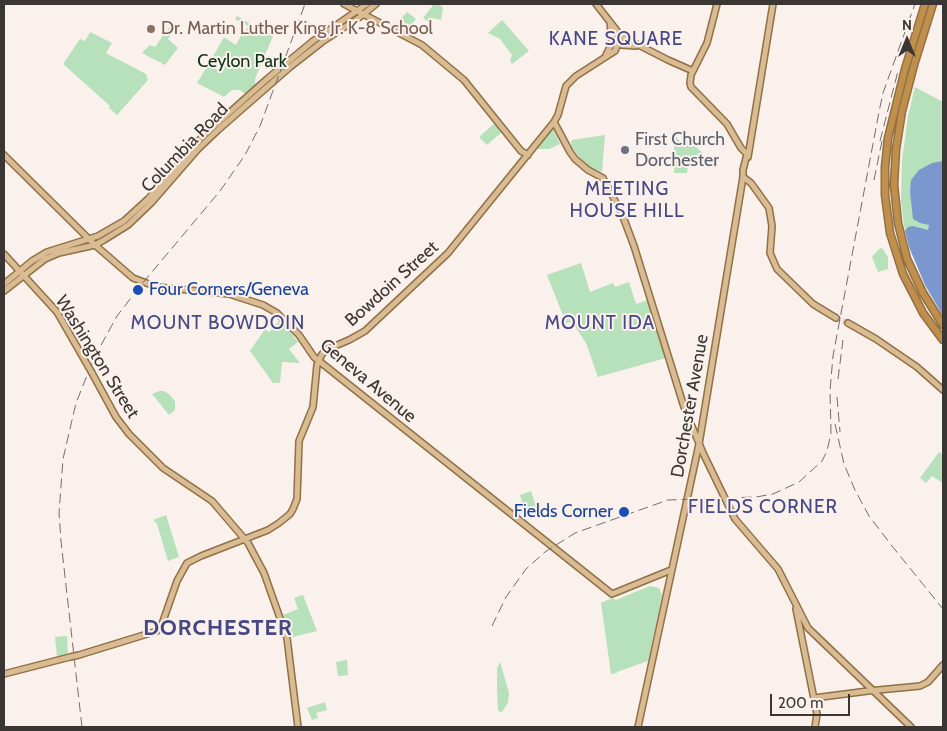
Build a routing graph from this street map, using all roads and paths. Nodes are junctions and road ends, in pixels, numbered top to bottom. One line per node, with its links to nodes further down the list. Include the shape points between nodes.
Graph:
1 (344, 4): 9 (main road)
2 (367, 4): 9 (main road, Columbia Road)
3 (376, 4): 10 (main road, Columbia Road)
4 (596, 4): 11 (main road)
5 (718, 4): 19 (main road, via 707,43)
6 (772, 4): 21 (main road, Dorchester Avenue)
7 (925, 4): 29 (highway, via 901,83 885,166 889,229)
8 (933, 4): 32 (highway, via 904,102 894,176 896,213 902,241)
9 (358, 11): 10 (main road); 25 (main road, Columbia Road, via 302,50 214,126 124,221)
10 (364, 14): 23 (main road, via 417,41 458,74 521,151); 26 (main road, Columbia Road, via 290,67 207,140 128,225)
11 (610, 21): 12 (main road); 13 (main road)
12 (621, 36): 13 (main road); 14 (main road, Bowdoin Street); 16 (main road)
13 (612, 38): 14 (main road); 18 (main road, via 611,48)
14 (618, 44): 15 (main road); 17 (main road, Bowdoin Street)
15 (625, 46): 16 (main road); 17 (main road, Bowdoin Street)
16 (638, 46): 19 (main road)
17 (614, 51): 18 (main road, Bowdoin Street)
18 (605, 57): 20 (main road, Bowdoin Street, via 566,86)
19 (693, 71): 21 (main road, via 691,87 725,122)
20 (554, 122): 23 (main road, Bowdoin Street); 41 (main road, via 575,159 603,178 622,214)
21 (747, 154): 24 (main road, Dorchester Avenue)
22 (4, 155): 25 (main road, Geneva Avenue)
23 (528, 155): 39 (main road, Bowdoin Street, via 434,267 365,332 328,349)
24 (743, 176): 33 (main road, via 769,207 772,226 770,252 777,269 811,302); 41 (main road, Dorchester Avenue)
25 (90, 240): 26 (main road, Geneva Avenue); 28 (main road, Columbia Road, via 47,252)
26 (95, 244): 28 (main road, Columbia Road, via 51,256); 39 (main road, Geneva Avenue, via 130,276 152,286 224,294 271,309 299,335)
27 (4, 254): 28 (main road, Washington Street)
28 (21, 273): 30 (main road, Columbia Road); 31 (main road, Columbia Road); 42 (main road, Washington Street, bridge, via 57,312 116,417 130,434 164,468 212,501)
29 (907, 283): 34 (highway); 38 (highway)
30 (4, 284)
31 (4, 291)
32 (923, 293): 34 (highway); 36 (highway)
33 (836, 318)
34 (936, 319): 37 (highway)
35 (848, 323): 40 (main road, via 884,344)
36 (943, 324)
37 (943, 330)
38 (943, 340)
39 (318, 361): 42 (main road, via 313,404 298,446 295,505 280,523); 43 (main road, Geneva Avenue, via 612,594)
40 (943, 390)
41 (699, 444): 43 (main road, Dorchester Avenue); 44 (main road, via 734,518 775,565)
42 (246, 539): 49 (main road, bridge, via 187,563 157,631); 52 (main road, Washington Street, via 264,573 287,638)
43 (671, 570): 53 (main road, Dorchester Avenue)
44 (795, 602): 45 (main road); 47 (main road)
45 (804, 619): 46 (main road); 47 (main road)
46 (808, 628): 47 (main road); 50 (main road)
47 (801, 631): 51 (main road)
48 (943, 665): 50 (main road, via 922,686)
49 (4, 674)
50 (872, 690): 51 (main road); 55 (main road)
51 (814, 698): 54 (main road)
52 (298, 727)
53 (638, 727)
54 (815, 727)
55 (911, 727)

